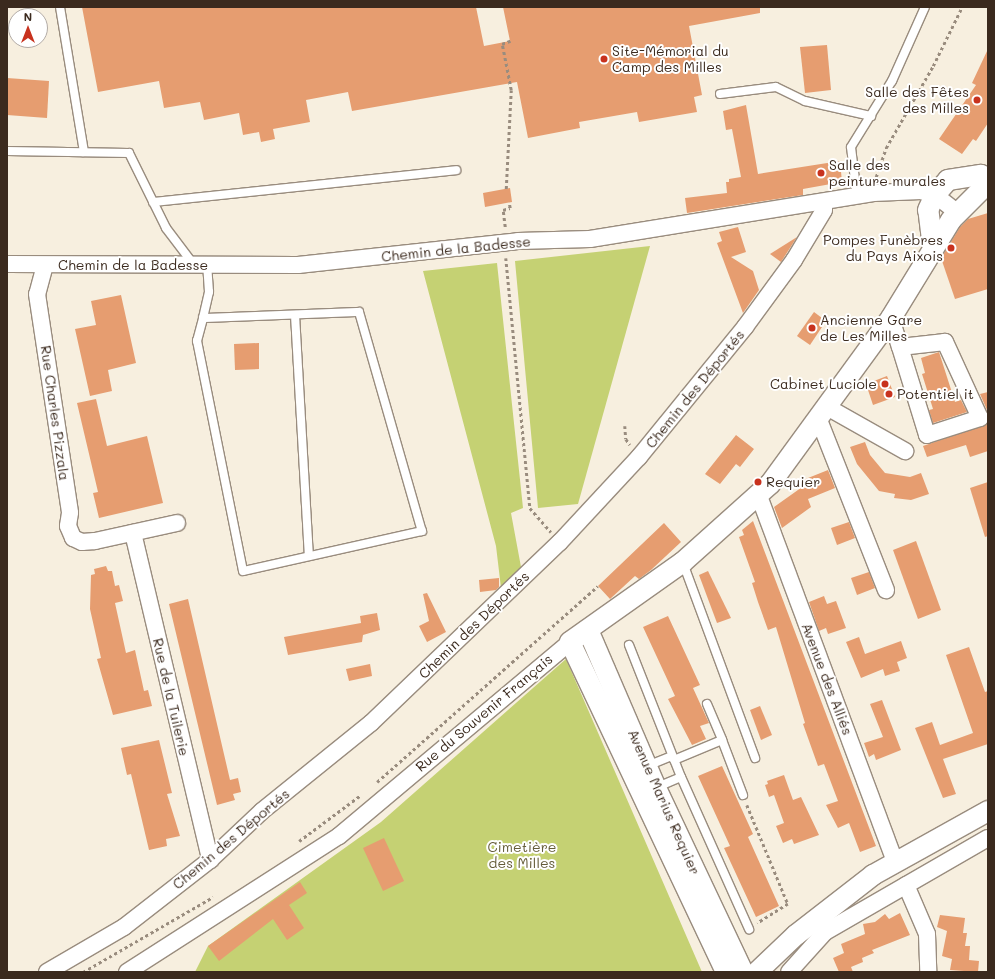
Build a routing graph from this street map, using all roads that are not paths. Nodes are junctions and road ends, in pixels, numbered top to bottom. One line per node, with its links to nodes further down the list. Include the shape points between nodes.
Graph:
1 (60, 7): 6 (lane)
2 (925, 7): 4 (lane, via 892,81)
3 (720, 94): 4 (lane, via 776,87 805,101)
4 (871, 116): 10 (lane, via 851,147)
5 (7, 151): 6 (lane)
6 (84, 152): 11 (lane, via 129,153)
7 (456, 170): 11 (lane)
8 (988, 178): 13 (street, via 981,175 948,180)
9 (988, 183): 14 (street, Rue du Souvenir Français)
10 (863, 195): 12 (street, Chemin de la Badesse); 13 (street, Chemin de la Badesse, via 902,192)
11 (153, 202): 18 (lane, via 166,228)
12 (824, 203): 18 (street, Chemin de la Badesse, via 659,226 590,239 508,242 298,265); 44 (street, Chemin des Déportés, via 824,210 794,260 746,327 639,457 560,542 371,723 262,812)
13 (931, 203): 14 (street, Chemin de la Badesse); 15 (street)
14 (957, 212): 15 (street, Rue du Souvenir Français)
15 (933, 248): 21 (street, Rue du Souvenir Français)
16 (7, 264): 17 (street, Chemin de la Badesse)
17 (45, 265): 18 (street, Chemin de la Badesse); 27 (street, Rue Charles Pizzala, via 37,294 70,513 68,526 73,538 82,542)
18 (201, 266): 20 (lane, via 209,292)
19 (294, 315): 20 (lane); 28 (lane); 28 (lane, via 360,312 422,531)
20 (203, 318): 28 (lane, via 197,341 243,570)
21 (891, 318): 22 (street); 23 (street, Rue du Souvenir Français)
22 (900, 347): 22 (street, via 927,435 980,418 945,342)
23 (823, 414): 24 (street); 25 (street, Rue du Souvenir Français); 30 (street)
24 (905, 451)
25 (759, 496): 29 (street, Rue du Souvenir Français); 45 (street, Avenue des Alliés)
26 (177, 523): 27 (street)
27 (133, 534): 44 (street, Rue de la Tuilerie)
28 (309, 556)
29 (683, 562): 31 (street, Rue du Souvenir Français); 37 (lane)
30 (886, 590)
31 (588, 630): 32 (street, Rue du Souvenir Français); 38 (street, Avenue Marius Requier)
32 (570, 642): 38 (street, Avenue Marius Requier); 49 (street, Rue du Souvenir Français, via 340,836)
33 (629, 645): 36 (lane)
34 (708, 704): 35 (lane)
35 (722, 740): 36 (lane); 41 (lane)
36 (673, 758): 38 (lane); 39 (lane)
37 (755, 758)
38 (639, 769): 40 (street, Avenue Marius Requier)
39 (681, 777): 40 (lane); 47 (lane)
40 (649, 791): 50 (street, Avenue Marius Requier); 51 (street, Avenue Marius Requier)
41 (742, 795)
42 (988, 811): 45 (street)
43 (988, 838): 46 (street)
44 (210, 860): 48 (street, Chemin des Déportés, via 124,927)
45 (895, 862): 52 (street, via 834,904)
46 (906, 885): 53 (street, via 825,932); 54 (street, via 926,934)
47 (749, 929)
48 (47, 972)
49 (126, 972)
50 (726, 972)
51 (743, 972)
52 (756, 972)
53 (789, 972)
54 (928, 972)

